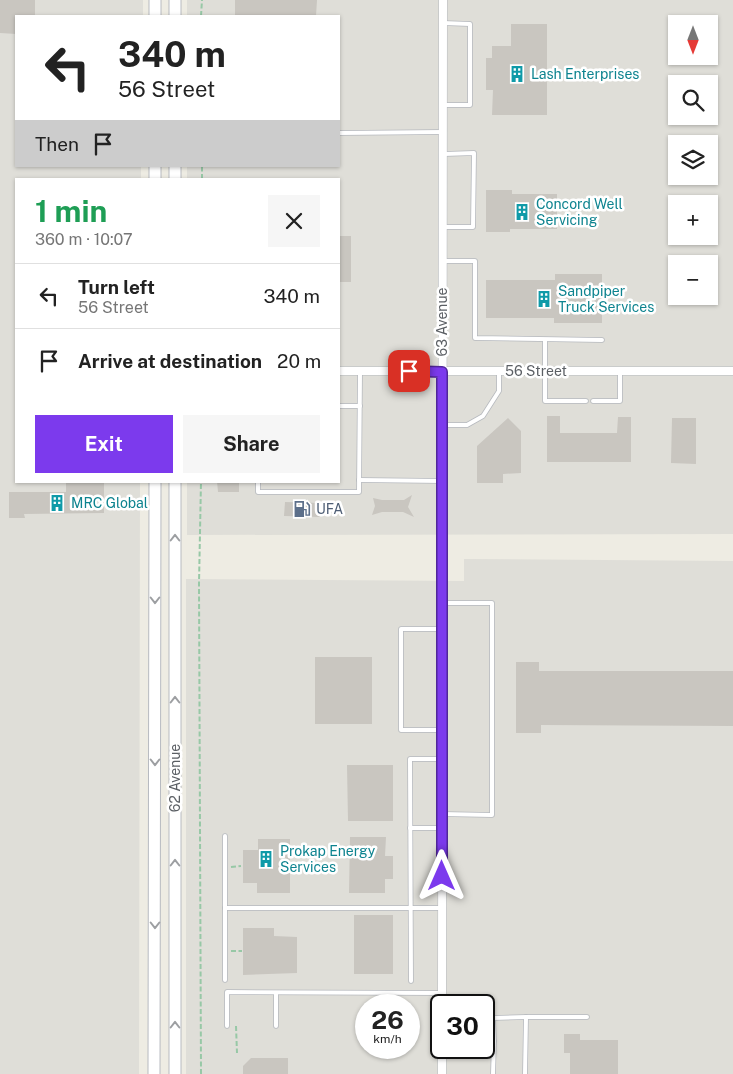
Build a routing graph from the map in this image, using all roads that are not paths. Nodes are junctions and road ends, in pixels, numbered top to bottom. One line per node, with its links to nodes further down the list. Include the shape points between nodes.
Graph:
1 (155, 0): 4 (main road)
2 (175, 0): 5 (main road)
3 (443, 0): 6 (street, 63 Avenue)
4 (155, 15)
5 (175, 15)
6 (443, 24): 7 (street, 63 Avenue); 7 (lane, via 470,24 470,105)
7 (443, 105): 8 (street, 63 Avenue)
8 (443, 132): 9 (lane); 10 (street, 63 Avenue)
9 (340, 133)
10 (444, 154): 11 (street, 63 Avenue); 11 (lane, via 474,153 473,227)
11 (443, 227): 12 (street, 63 Avenue)
12 (443, 261): 13 (lane, via 475,261 475,338); 21 (street, 63 Avenue)
13 (545, 340): 14 (lane); 18 (lane)
14 (602, 340)
15 (340, 371): 16 (street, 56 Street)
16 (360, 371): 21 (street, 56 Street); 25 (lane)
17 (499, 371): 18 (street, 56 Street); 21 (street, 56 Street); 26 (lane, via 499,391 483,416 467,425)
18 (545, 371): 19 (street, 56 Street); 22 (lane, via 545,401)
19 (620, 371): 20 (street, 56 Street); 23 (lane, via 620,401)
20 (733, 371)
21 (442, 372): 26 (street, 63 Avenue)
22 (586, 401)
23 (593, 401)
24 (340, 406): 25 (lane)
25 (360, 406): 27 (lane)
26 (442, 426): 28 (street, 63 Avenue)
27 (359, 480): 28 (lane); 31 (lane, via 359,492 258,492)
28 (442, 481): 32 (street, 63 Avenue)
29 (155, 483): 54 (main road, 62 Avenue, one-way to 54)
30 (175, 483): 55 (main road, 62 Avenue, one-way to 30)
31 (258, 483)
32 (442, 603): 33 (street, 63 Avenue); 36 (lane, via 492,604 492,815)
33 (442, 629): 34 (street, 63 Avenue); 34 (lane, via 401,629 401,730)
34 (442, 730): 35 (street, 63 Avenue)
35 (442, 759): 36 (street, 63 Avenue); 37 (lane, via 410,759)
36 (442, 814): 38 (street, 63 Avenue)
37 (410, 828): 38 (lane); 41 (lane)
38 (442, 828): 42 (street, 63 Avenue)
39 (225, 836): 40 (lane)
40 (225, 908): 41 (lane); 43 (lane)
41 (411, 908): 42 (lane); 44 (lane)
42 (442, 908): 46 (street, 63 Avenue)
43 (225, 980)
44 (411, 981)
45 (276, 993): 46 (lane); 50 (lane, via 226,992); 51 (lane)
46 (442, 993)
47 (526, 1017): 48 (lane); 49 (lane); 58 (lane)
48 (587, 1017)
49 (495, 1018)
50 (227, 1026)
51 (276, 1026)
52 (442, 1059): 56 (street)
53 (493, 1059): 57 (lane)
54 (154, 1074)
55 (175, 1074)
56 (442, 1074)
57 (493, 1074)
58 (525, 1074)

